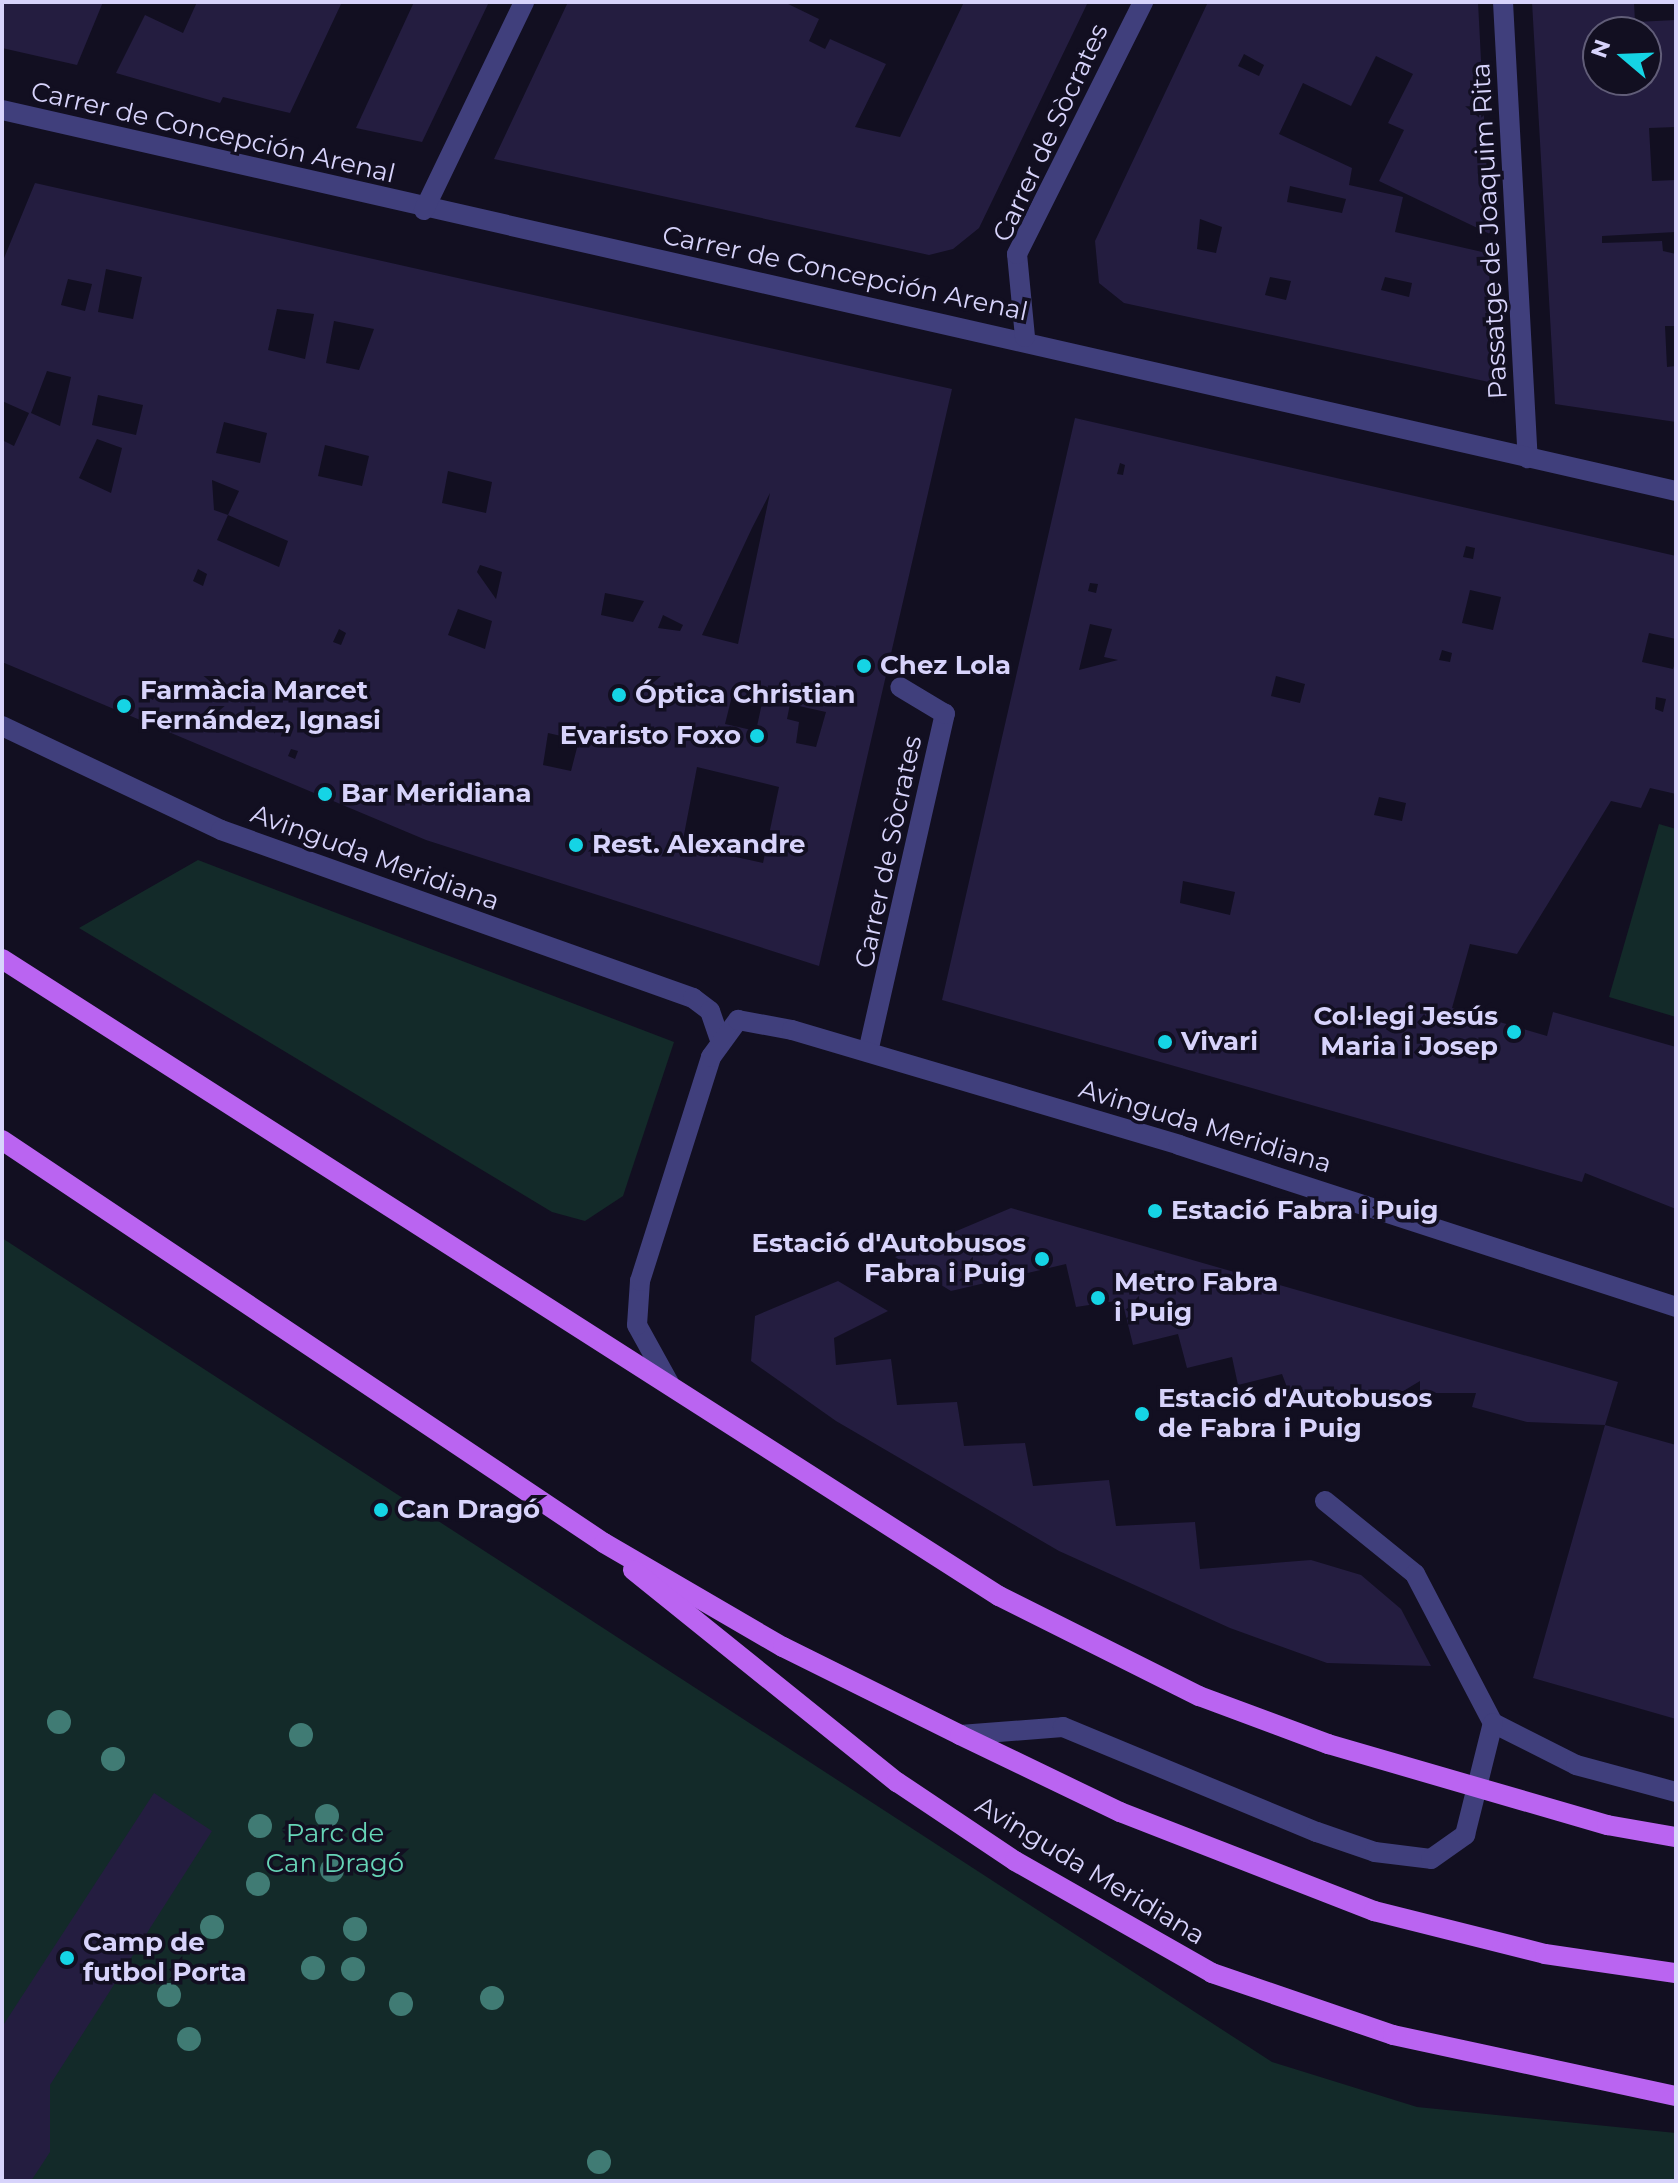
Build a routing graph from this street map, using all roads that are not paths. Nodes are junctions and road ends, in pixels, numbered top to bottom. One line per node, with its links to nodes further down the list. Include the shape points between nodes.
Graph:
1 (524, 2): 5 (street)
2 (1143, 2): 6 (street, Carrer de Sòcrates, via 1017,254)
3 (1503, 2): 7 (street, Passatge de Joaquim Rita)
4 (2, 110): 5 (street, Carrer de Concepción Arenal)
5 (424, 210): 6 (street, Carrer de Concepción Arenal, via 927,323)
6 (1025, 337): 7 (street, Carrer de Concepción Arenal, via 1073,355)
7 (1528, 458): 8 (street, Carrer de Concepción Arenal)
8 (1676, 491)
9 (900, 687): 13 (street, Carrer de Sòcrates, via 945,714)
10 (2, 726): 12 (street, Avinguda Meridiana, via 221,830 693,998 710,1011)
11 (2, 959): 16 (main road)
12 (719, 1037): 13 (street, Avinguda Meridiana, via 738,1020 754,1021); 16 (street, via 637,1303 644,1346)
13 (868, 1052): 15 (street, Avinguda Meridiana, via 1274,1174)
14 (2, 1140): 18 (main road, Avinguda Meridiana)
15 (1676, 1307)
16 (669, 1383): 21 (main road, via 861,1514 999,1596 1199,1696)
17 (1325, 1501): 19 (street, via 1415,1574)
18 (604, 1543): 20 (main road, Avinguda Meridiana, via 783,1647); 25 (main road, Avinguda Meridiana, via 743,1665 897,1782 1067,1893 1212,1973 1393,2035)
19 (1493, 1723): 21 (street); 22 (street, via 1576,1765)
20 (960, 1735): 21 (street, via 1063,1727 1317,1832 1409,1859 1451,1851 1465,1835); 24 (main road, Avinguda Meridiana, via 1120,1812 1374,1911 1531,1951)
21 (1479, 1788): 23 (main road)
22 (1676, 1792)
23 (1676, 1837)
24 (1676, 1973)
25 (1676, 2096)

